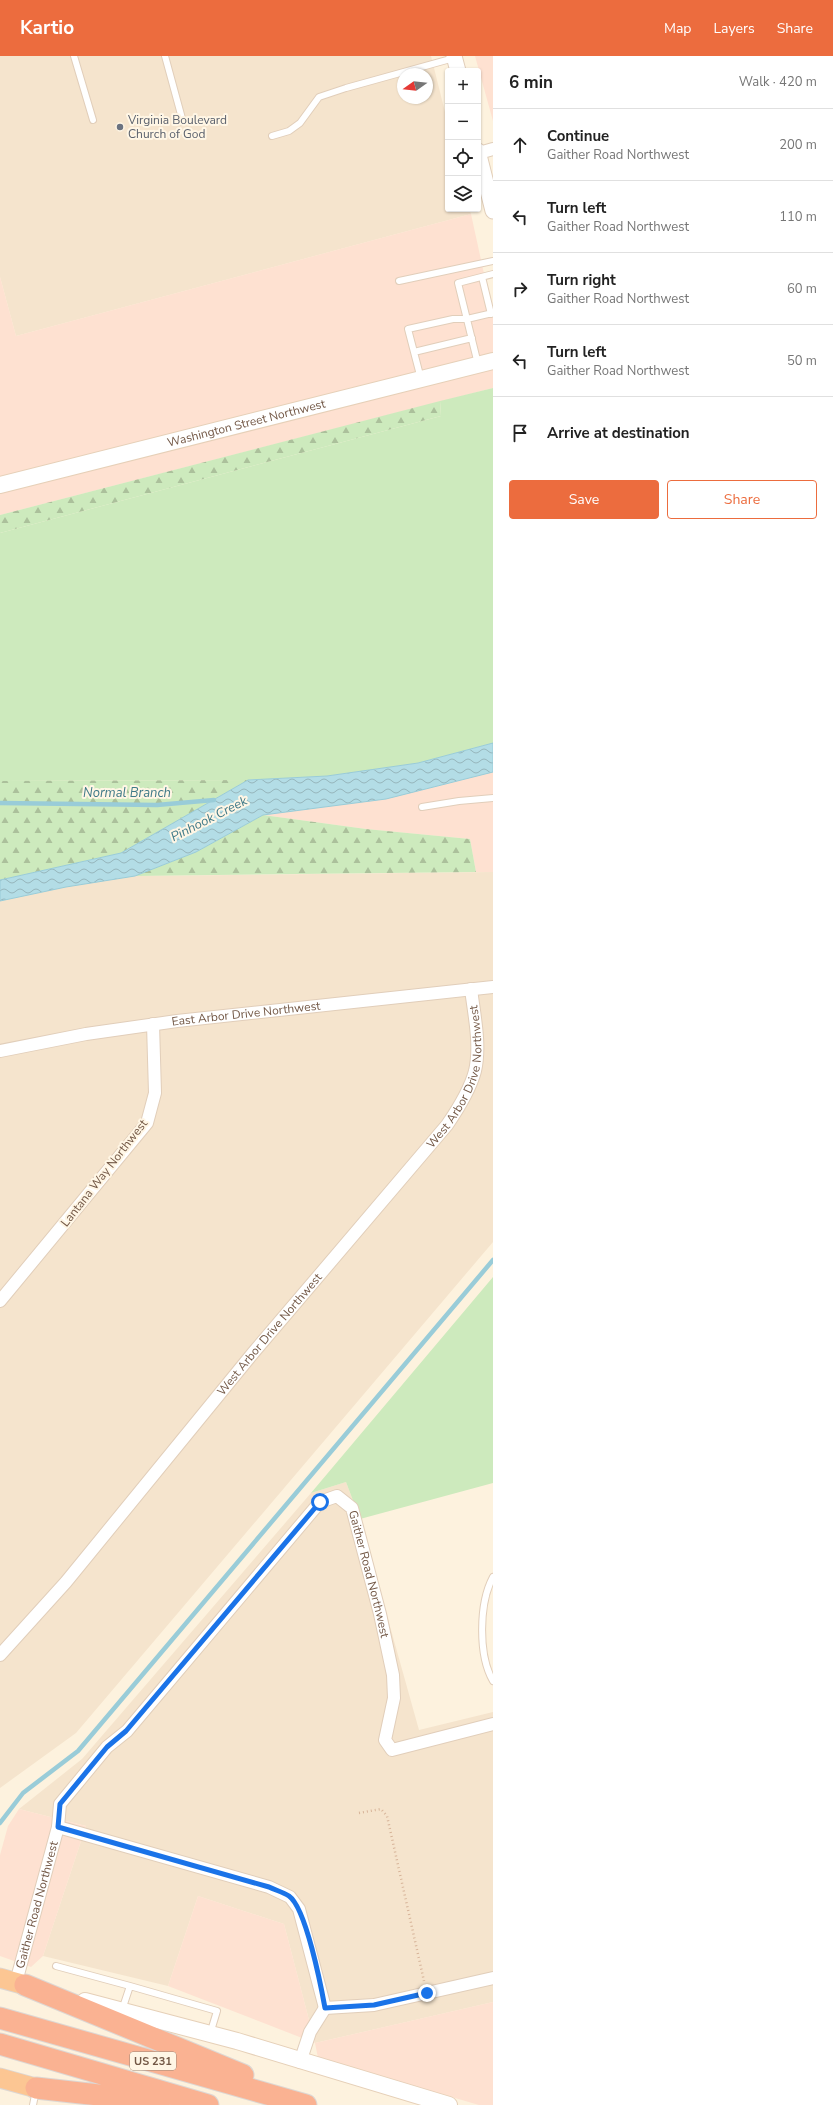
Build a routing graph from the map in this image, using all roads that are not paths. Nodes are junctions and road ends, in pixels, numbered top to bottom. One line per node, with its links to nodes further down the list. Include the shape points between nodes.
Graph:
1 (74, 56): 4 (lane)
2 (165, 56): 5 (lane)
3 (455, 62): 6 (lane, via 319,97 300,123 289,131)
4 (93, 120)
5 (183, 122)
6 (272, 136)
7 (483, 151): 8 (street)
8 (493, 212)
9 (493, 261): 12 (lane)
10 (493, 274): 11 (lane)
11 (482, 277): 13 (lane); 14 (lane, via 458,283)
12 (399, 281)
13 (492, 314): 14 (lane)
14 (467, 319): 15 (lane); 16 (lane, via 453,319 408,329)
15 (472, 338): 16 (lane); 17 (lane)
16 (414, 352): 18 (lane)
17 (486, 363): 18 (main road, Washington Street Northwest)
18 (421, 379): 19 (main road, Washington Street Northwest)
19 (0, 485)
20 (493, 798): 21 (lane)
21 (422, 807)
22 (493, 987): 23 (street, East Arbor Drive Northwest)
23 (471, 989): 24 (street, East Arbor Drive Northwest); 28 (street, West Arbor Drive Northwest, via 477,1044 475,1071 459,1108 447,1126 253,1353 66,1582)
24 (153, 1024): 25 (street, East Arbor Drive Northwest); 26 (street, Lantana Way Northwest, via 155,1092 147,1123)
25 (0, 1051)
26 (0, 1301)
27 (493, 1577): 29 (lane, via 487,1588 481,1640 487,1670)
28 (0, 1655)
29 (493, 1681)
30 (493, 1724): 31 (street, Gaither Road Northwest, via 392,1750 384,1740 394,1698 393,1675 352,1508 337,1496 320,1502 126,1731 107,1747 60,1804)
31 (58, 1827): 34 (street, Gaither Road Northwest); 36 (street, Gaither Road Northwest, via 269,1887 290,1896 299,1909)
32 (56, 1966): 35 (lane)
33 (493, 1978): 36 (street, via 374,2005)
34 (14, 1982): 37 (main road); 48 (highway)
35 (130, 1986): 37 (lane); 39 (lane, via 217,2012)
36 (325, 2008): 41 (street, via 310,2032)
37 (122, 2011): 39 (main road)
38 (0, 2018): 47 (highway, US 231)
39 (210, 2035): 41 (main road, via 237,2041)
40 (0, 2044): 46 (highway, US 231)
41 (300, 2062): 49 (main road)
42 (0, 2078): 43 (highway)
43 (34, 2097): 44 (main road); 45 (highway, via 125,2098)
44 (92, 2105)
45 (159, 2105)
46 (208, 2105)
47 (306, 2105)
48 (315, 2105)
49 (449, 2105)

